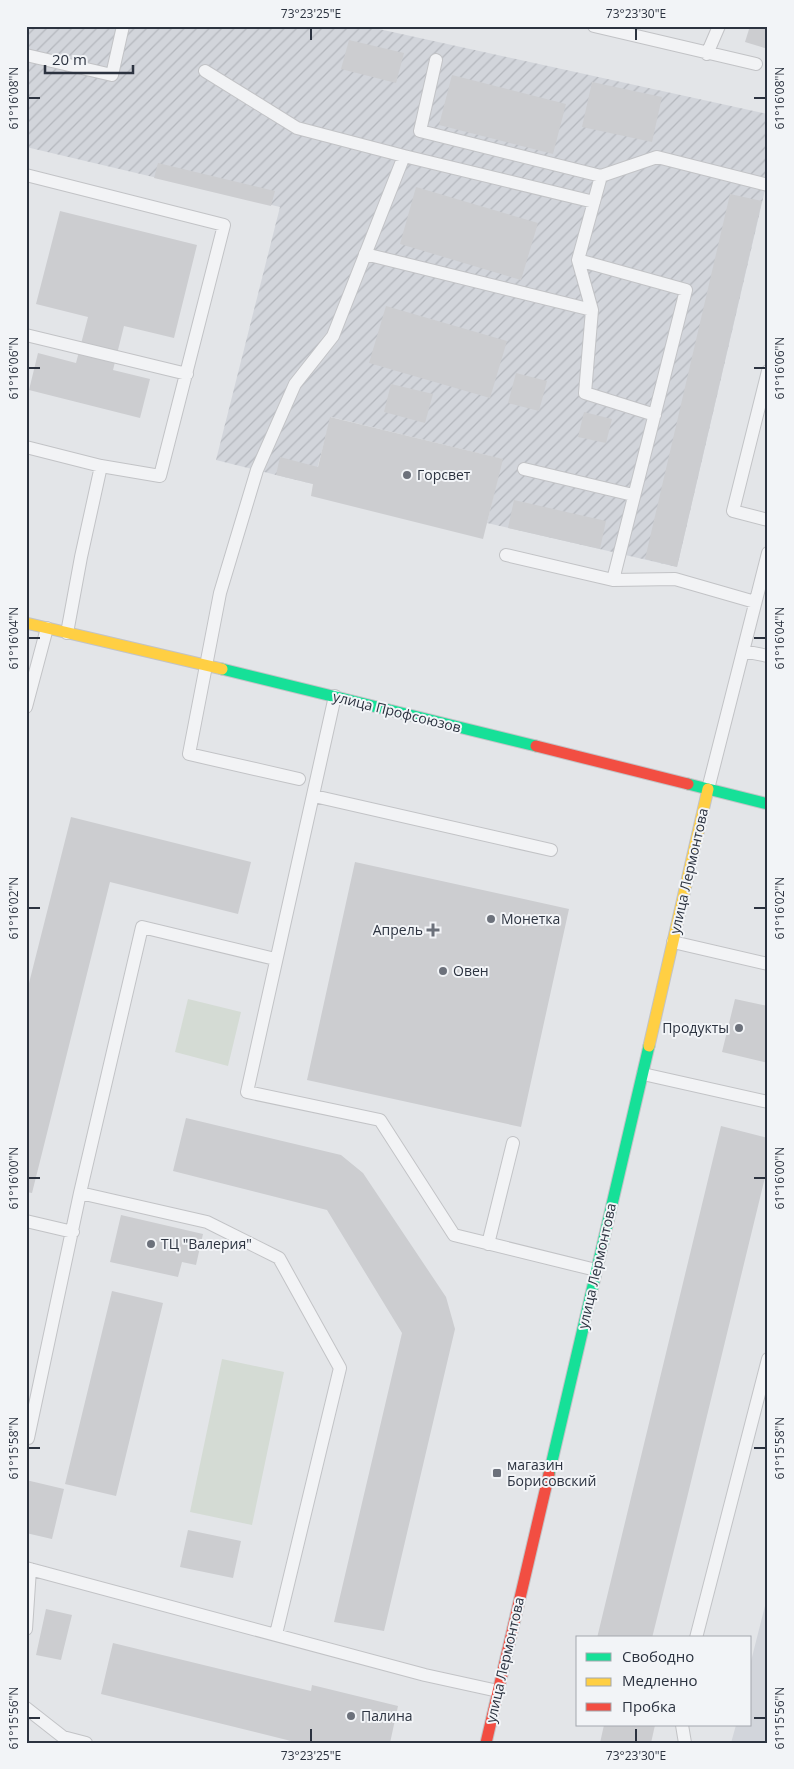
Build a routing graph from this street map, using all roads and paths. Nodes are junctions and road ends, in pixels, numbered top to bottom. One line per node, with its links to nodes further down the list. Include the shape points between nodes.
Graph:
1 (123, 26): 5 (lane, via 112,74)
2 (594, 26): 4 (lane)
3 (719, 26): 4 (lane)
4 (707, 54): 7 (lane)
5 (26, 55)
6 (436, 60): 11 (lane, via 420,131)
7 (756, 64)
8 (205, 71): 9 (lane, via 297,128)
9 (404, 156): 13 (lane); 14 (lane)
10 (26, 175): 19 (lane, via 224,225)
11 (601, 176): 12 (lane, via 657,157); 13 (lane)
12 (768, 185)
13 (594, 202): 15 (lane)
14 (365, 254): 16 (lane); 35 (lane, via 333,336 295,384 257,470 220,594)
15 (578, 260): 16 (lane); 20 (lane, via 686,290)
16 (592, 310): 20 (lane, via 585,393)
17 (26, 336): 19 (lane)
18 (768, 371): 25 (lane, via 733,511)
19 (187, 374): 22 (lane, via 160,476)
20 (655, 415): 24 (lane)
21 (26, 447): 22 (lane)
22 (102, 466): 32 (lane)
23 (524, 469): 24 (lane)
24 (632, 495): 28 (lane)
25 (768, 520)
26 (768, 553): 29 (lane)
27 (506, 555): 28 (lane)
28 (613, 580): 29 (lane, via 675,579)
29 (755, 602): 33 (lane)
30 (26, 623): 31 (street, улица Профсоюзов)
31 (47, 628): 32 (street, улица Профсоюзов); 37 (lane)
32 (67, 633): 35 (street, улица Профсоюзов)
33 (743, 651): 34 (lane); 39 (lane)
34 (768, 656)
35 (206, 666): 36 (street, улица Профсоюзов); 38 (lane, via 189,754)
36 (335, 696): 39 (street, улица Профсоюзов); 40 (lane)
37 (26, 707)
38 (299, 779)
39 (708, 789): 41 (street, улица Профсоюзов); 43 (street, улица Лермонтова)
40 (314, 796): 42 (lane); 44 (lane)
41 (768, 804)
42 (551, 850)
43 (673, 942): 45 (lane); 46 (street, улица Лермонтова)
44 (275, 959): 49 (lane, via 142,927); 52 (lane, via 246,1092 380,1120 454,1235)
45 (768, 964)
46 (643, 1074): 47 (lane); 53 (street, улица Лермонтова)
47 (768, 1102)
48 (513, 1142): 52 (lane)
49 (80, 1193): 51 (lane); 58 (lane, via 206,1222 278,1258 340,1368)
50 (26, 1221): 51 (lane)
51 (73, 1232): 55 (lane)
52 (488, 1244): 53 (lane)
53 (596, 1270): 60 (street, улица Лермонтова)
54 (768, 1359): 59 (lane)
55 (26, 1438)
56 (28, 1568): 57 (lane); 58 (lane)
57 (26, 1629)
58 (276, 1634): 60 (lane)
59 (697, 1636)
60 (498, 1691): 64 (street, улица Лермонтова)
61 (26, 1708): 63 (lane, via 63,1737)
62 (682, 1726): 65 (lane)
63 (86, 1743)
64 (486, 1743)
65 (685, 1743)

